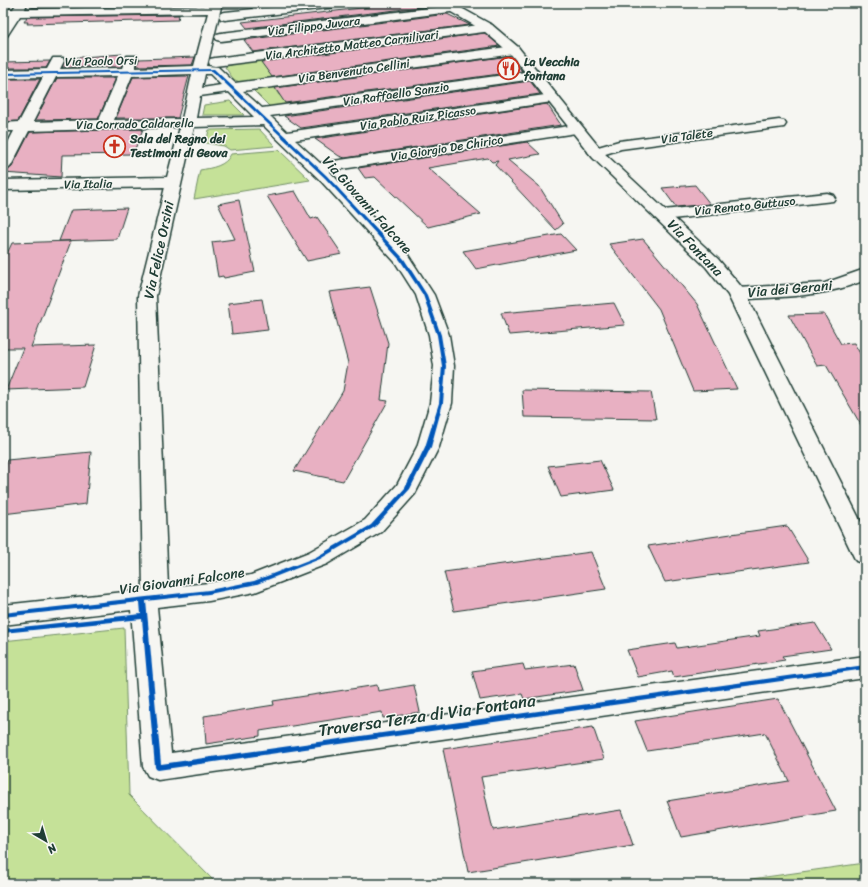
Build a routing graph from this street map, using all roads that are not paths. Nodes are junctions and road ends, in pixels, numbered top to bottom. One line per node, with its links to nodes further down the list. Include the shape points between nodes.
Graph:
1 (227, 3): 10 (street)
2 (344, 3): 4 (street)
3 (284, 5): 4 (street); 7 (street)
4 (317, 5)
5 (215, 6): 8 (street); 17 (street, Via Felice Orsini)
6 (448, 6): 11 (street, Via Fontana); 13 (street, Via Filippo Juvara)
7 (255, 7): 10 (street)
8 (20, 8): 9 (street); 12 (street)
9 (3, 13)
10 (225, 16): 13 (street)
11 (488, 28): 14 (street, Via Fontana); 17 (street, Via Architetto Matteo Carnilivari)
12 (3, 33)
13 (221, 37): 17 (street)
14 (514, 50): 20 (street, Via Fontana); 21 (street, Via Benvenuto Cellini)
15 (134, 56): 18 (street)
16 (56, 66): 18 (street, Via Paolo Orsi); 19 (street, Via Paolo Orsi); 28 (street)
17 (209, 67): 18 (street, Via Paolo Orsi); 21 (street, Via Giovanni Falcone); 22 (street, Via Felice Orsini)
18 (128, 71): 26 (street)
19 (3, 74)
20 (533, 75): 23 (street, Via Fontana); 24 (street, Via Raffaello Sanzio)
21 (232, 88): 22 (street, Via Benvenuto Cellini); 24 (street, Via Giovanni Falcone)
22 (194, 93): 25 (street, Via Felice Orsini)
23 (552, 98): 30 (street, Via Fontana); 31 (street, Via Pablo Ruiz Picasso)
24 (263, 117): 25 (street, Via Corrado Caldarella); 31 (street, Via Giovanni Falcone)
25 (188, 123): 26 (street, Via Corrado Caldarella); 35 (street, Via Felice Orsini)
26 (105, 124): 28 (street, Via Corrado Caldarella)
27 (779, 124): 32 (street, Via Talete, via 619,145)
28 (24, 126): 29 (street, Via Corrado Caldarella); 33 (street)
29 (3, 127)
30 (576, 129): 32 (street, Via Fontana); 34 (street, Via Giorgio De Chirico)
31 (284, 137): 34 (street, Via Giovanni Falcone)
32 (596, 152): 38 (street, Via Fontana)
33 (3, 166)
34 (318, 168): 42 (street, Via Giovanni Falcone, via 402,259 425,295 439,335 444,366 441,403 428,448 407,490 373,526 318,558 255,583)
35 (174, 182): 36 (street, Via Italia); 42 (street, Via Felice Orsini, via 147,296)
36 (3, 186)
37 (826, 198): 38 (street, Via Renato Guttuso)
38 (663, 215): 40 (street, Via Fontana, via 712,263)
39 (865, 274): 40 (street, Via dei Gerani, via 825,288)
40 (737, 294): 41 (street, Via Fontana)
41 (865, 556)
42 (150, 599): 43 (street, Via Giovanni Falcone); 44 (street, Traversa Terza di Via Fontana, via 158,767)
43 (3, 615)
44 (865, 667)

